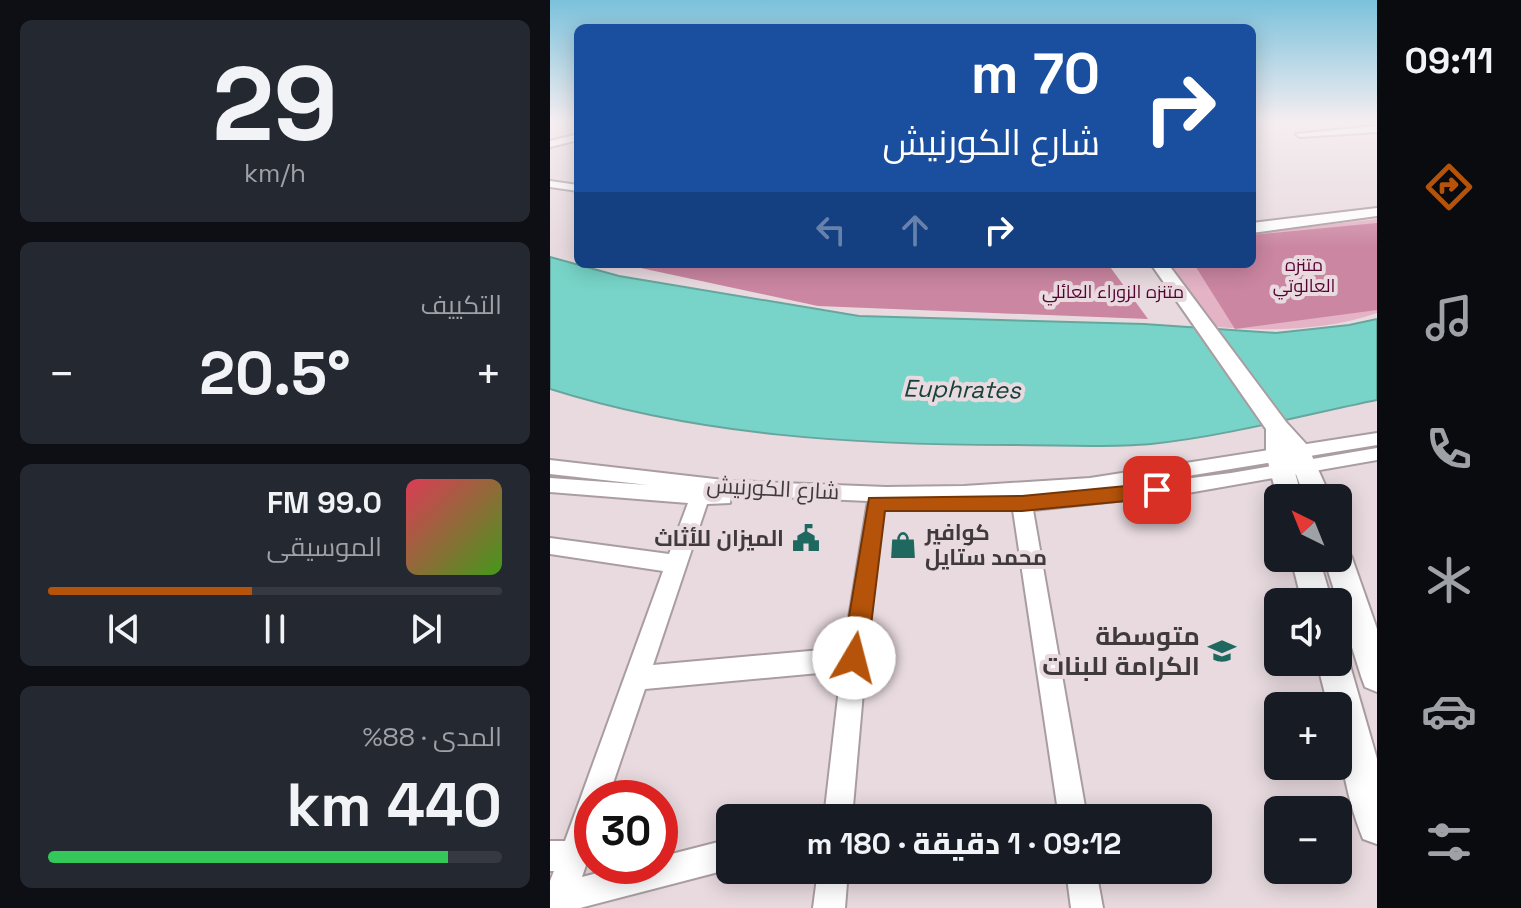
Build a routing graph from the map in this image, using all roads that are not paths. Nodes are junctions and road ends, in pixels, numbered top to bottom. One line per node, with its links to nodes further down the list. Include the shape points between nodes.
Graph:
1 (574, 178): 2 (street)
2 (555, 185)
3 (1377, 203): 5 (main road)
4 (1377, 212): 6 (main road)
5 (1256, 217)
6 (1256, 227)
7 (1161, 268): 10 (main road, via 1278,428)
8 (1377, 439): 10 (street, شارع الكورنيش)
9 (1377, 454): 10 (street, شارع الكورنيش)
10 (1292, 461): 12 (street, شارع الكورنيش, via 1090,485 964,493 732,488); 13 (main road); 14 (main road); 17 (street, شارع الكورنيش, via 1170,489)
11 (550, 467): 12 (street, شارع الكورنيش)
12 (571, 469): 15 (street)
13 (1290, 484)
14 (1308, 484)
15 (555, 485): 16 (street, شارع الكورنيش)
16 (700, 497): 18 (street, شارع الكورنيش); 20 (street)
17 (1022, 503): 18 (street, شارع الكورنيش); 28 (street)
18 (876, 504): 22 (street)
19 (550, 546): 20 (street)
20 (674, 564): 25 (street)
21 (1343, 572): 24 (main road)
22 (854, 658): 25 (street); 27 (street)
23 (1337, 676): 29 (main road)
24 (1377, 676)
25 (636, 678): 26 (street)
26 (600, 780)
27 (839, 804)
28 (1071, 804)
29 (1377, 825)
30 (574, 836): 31 (street)
31 (562, 856): 35 (street)
32 (716, 858): 35 (street)
33 (832, 884): 36 (street)
34 (1083, 884): 37 (street)
35 (558, 903)
36 (829, 908)
37 (1087, 908)

